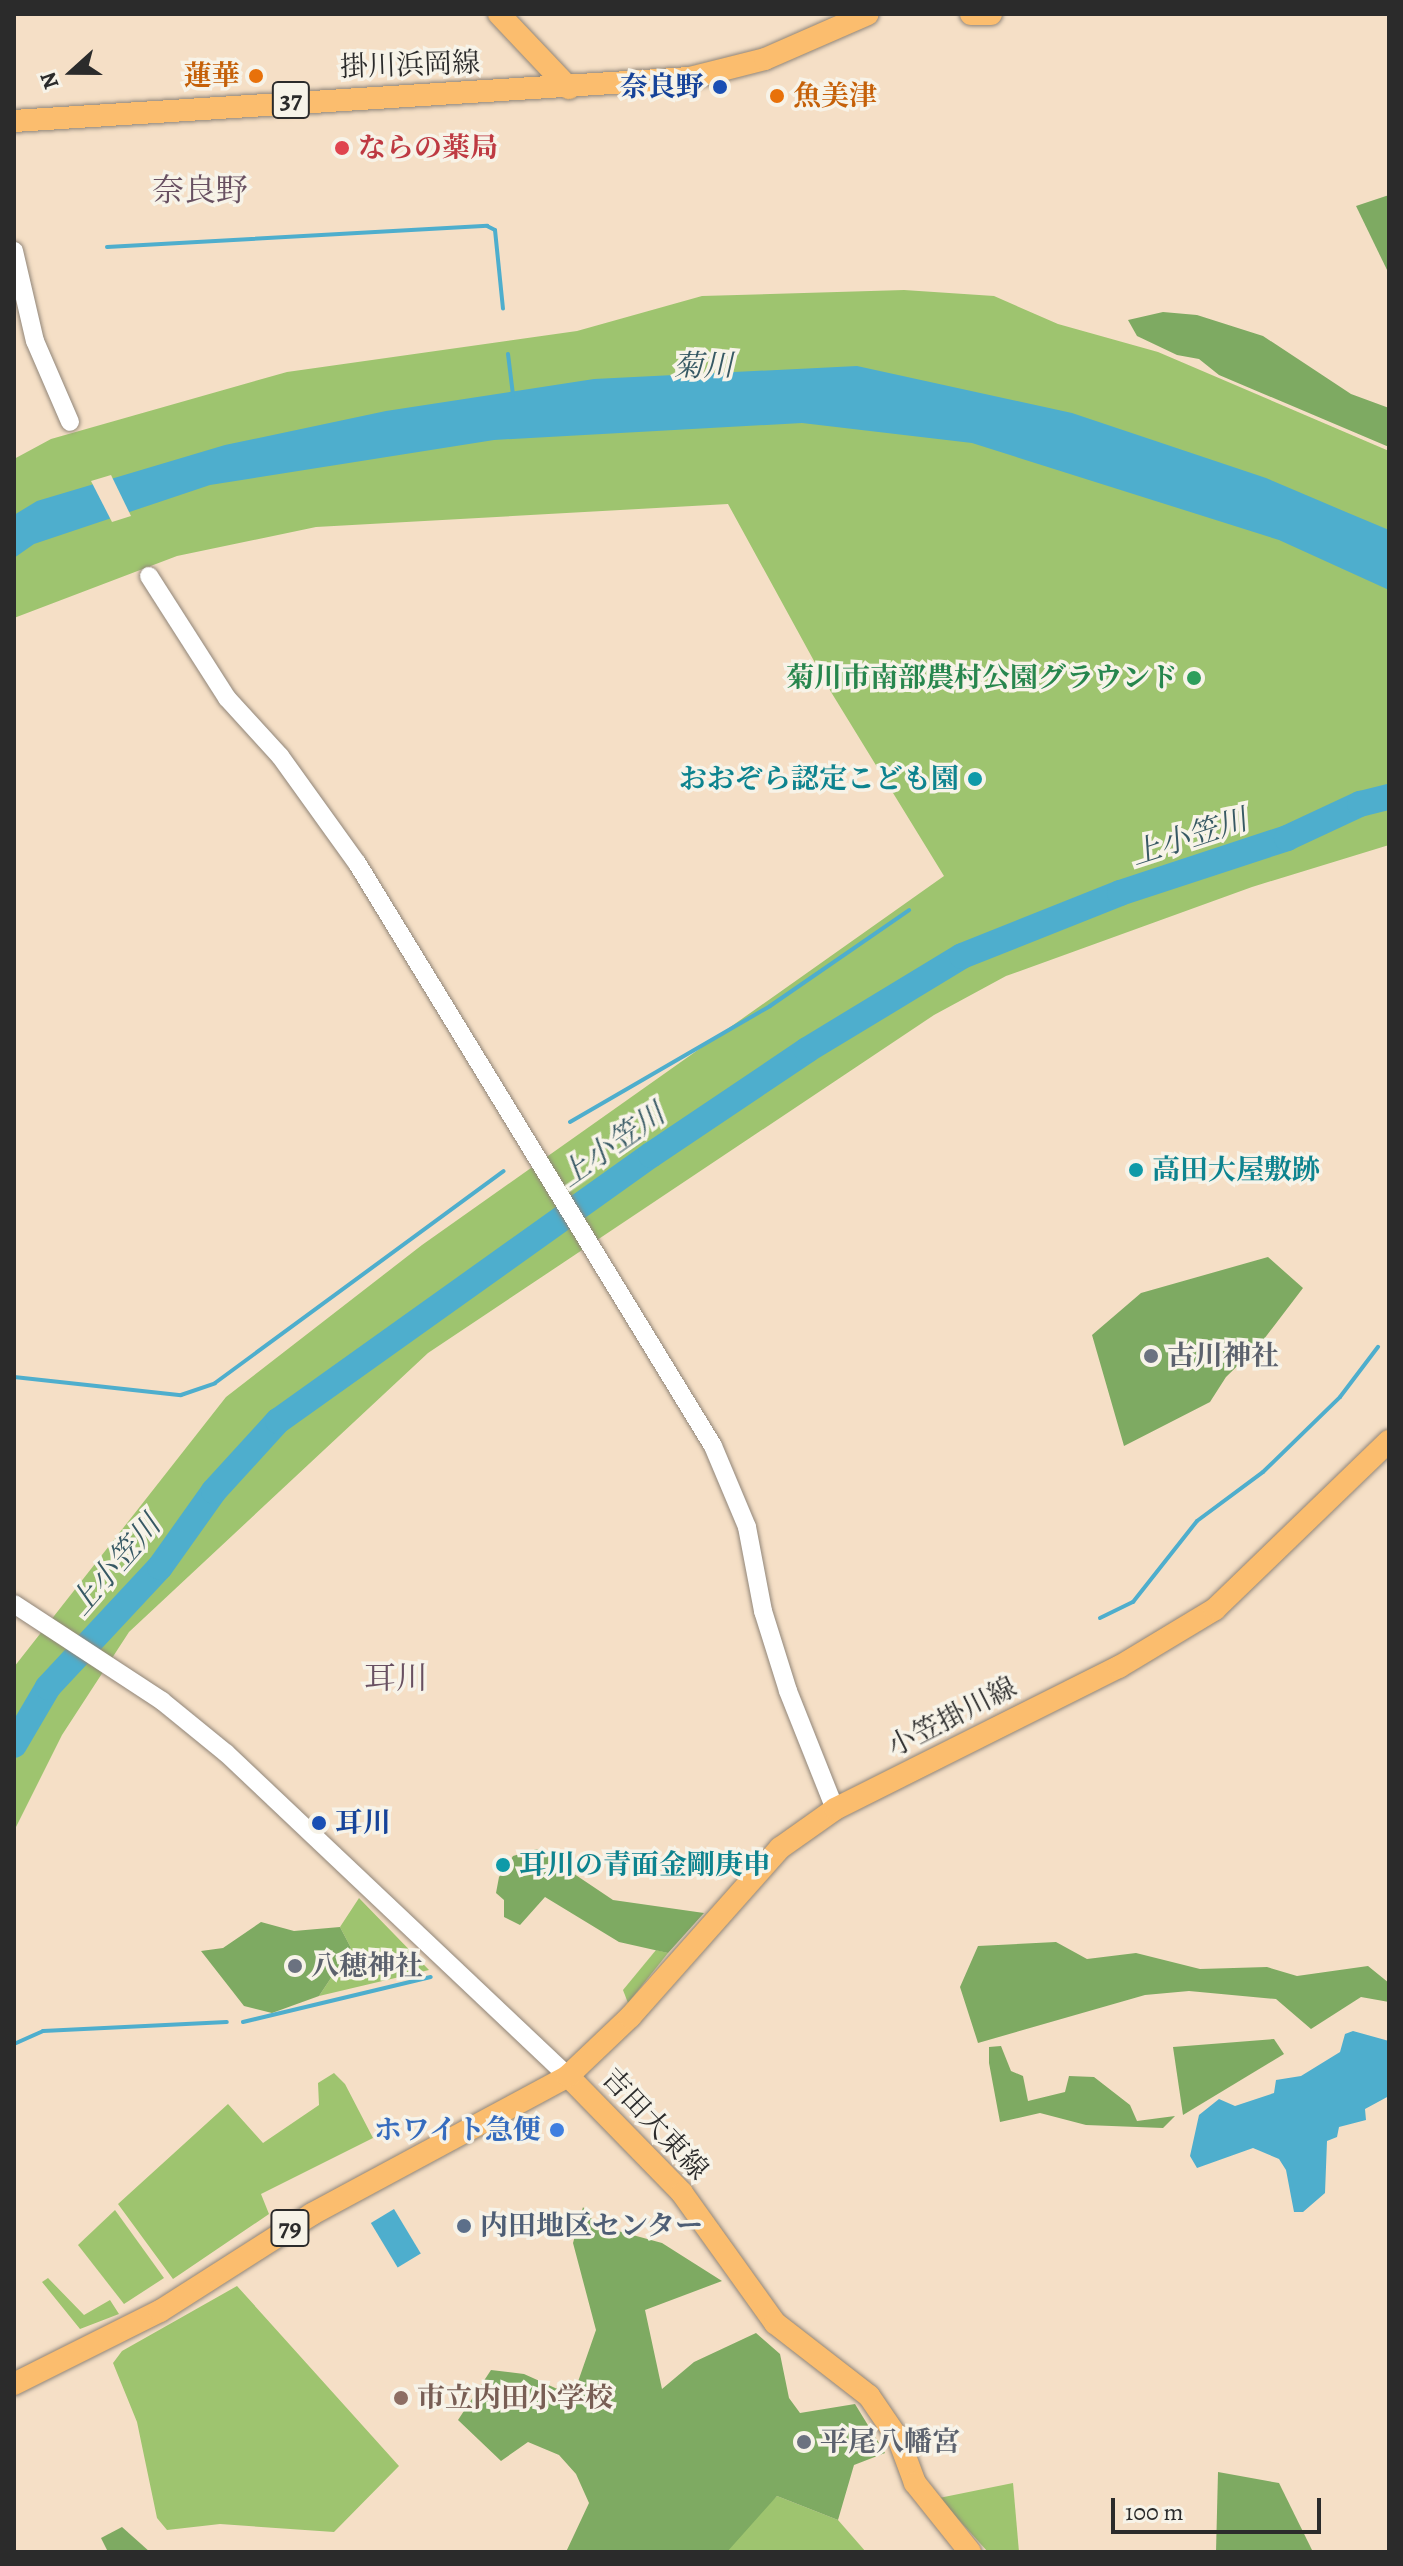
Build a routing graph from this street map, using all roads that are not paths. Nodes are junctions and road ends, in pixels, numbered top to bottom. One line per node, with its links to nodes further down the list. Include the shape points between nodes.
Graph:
1 (499, 14): 5 (main road, 掛川浜岡線)
2 (868, 14): 5 (main road, 掛川浜岡線 / 37, via 765,59 690,78)
3 (971, 14): 4 (main road)
4 (991, 14)
5 (569, 88): 6 (main road, 掛川浜岡線 / 37, via 322,98)
6 (14, 121)
7 (14, 251): 8 (street, via 35,341)
8 (70, 422)
9 (149, 576): 12 (street, via 227,698 325,815 713,1446 747,1527 763,1611 788,1691)
10 (1389, 1441): 12 (main road, 小笠掛川線, via 1204,1617 1119,1667)
11 (14, 1604): 13 (street, via 162,1701 265,1788)
12 (835, 1809): 13 (main road, 小笠掛川線, via 780,1848 751,1877 630,2017)
13 (568, 2076): 14 (main road, 吉田大東線 / 79, via 312,2214 160,2311); 15 (main road, 吉田大東線, via 682,2193 775,2323 869,2396 899,2440 915,2483)
14 (14, 2384)
15 (970, 2552)

